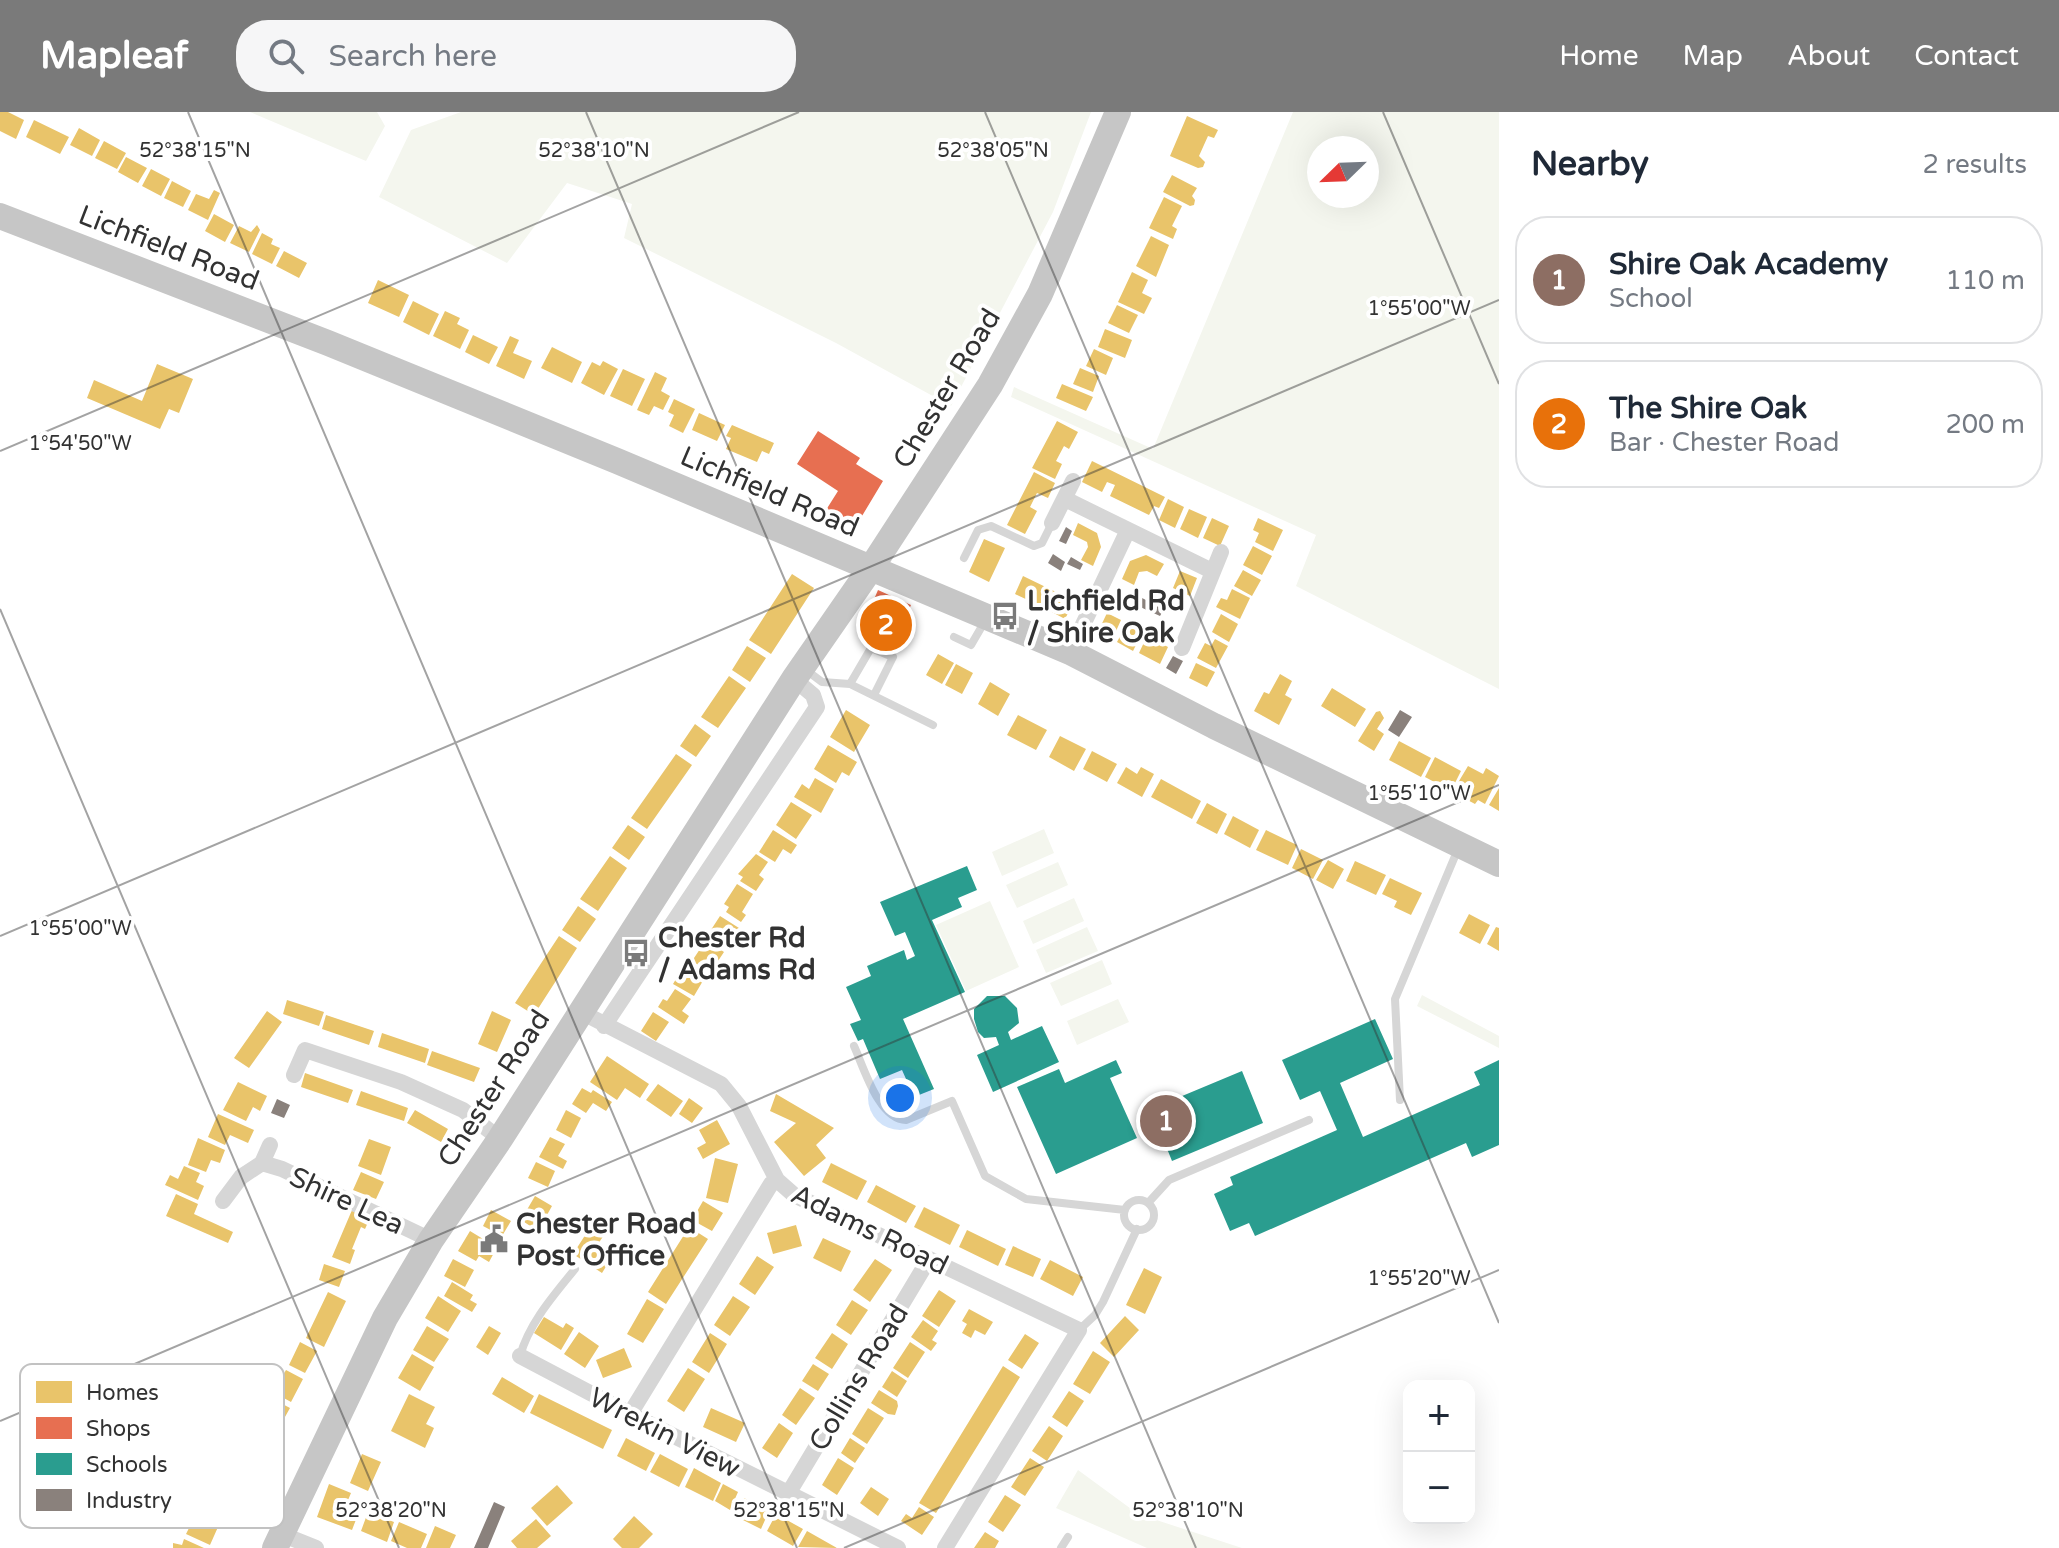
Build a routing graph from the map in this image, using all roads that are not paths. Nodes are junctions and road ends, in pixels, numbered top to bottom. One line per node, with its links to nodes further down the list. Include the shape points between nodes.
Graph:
1 (1118, 112): 9 (highway, Chester Road, via 1040,294 969,419)
2 (0, 216): 9 (highway, Lichfield Road, via 342,349)
3 (1073, 481): 4 (street)
4 (1065, 499): 5 (street); 6 (street)
5 (1052, 523): 8 (lane, via 1042,543 1034,546 991,526 978,530)
6 (1128, 530): 10 (street); 14 (street)
7 (1221, 552): 10 (street)
8 (964, 558)
9 (871, 568): 11 (highway, Lichfield Road); 15 (highway, Chester Road)
10 (1212, 571): 13 (street)
11 (987, 617): 12 (lane, via 971,645); 14 (highway, Lichfield Road)
12 (954, 637)
13 (1182, 648)
14 (1070, 652): 19 (highway, Lichfield Road)
15 (798, 673): 16 (lane); 21 (highway, Chester Road); 22 (street, via 817,707)
16 (850, 684): 17 (lane); 17 (lane, via 871,648 893,657)
17 (874, 695): 18 (lane)
18 (933, 725)
19 (1460, 845): 20 (highway, Lichfield Road); 25 (lane, via 1395,999)
20 (1499, 864)
21 (581, 1012): 22 (street, Adams Road); 27 (highway, Chester Road)
22 (604, 1026): 30 (street, Adams Road, via 721,1084 739,1106)
23 (854, 1046): 33 (lane, via 877,1097 898,1120 952,1101 985,1176 1026,1199)
24 (294, 1075): 27 (street, via 305,1050 401,1082 463,1110)
25 (1400, 1100)
26 (1309, 1120): 32 (lane, via 1169,1180)
27 (500, 1139): 35 (highway, Chester Road)
28 (270, 1145): 29 (street, Shire Lea)
29 (262, 1163): 31 (street, Shire Lea, via 241,1177); 35 (street, Shire Lea)
30 (777, 1180): 36 (street, Adams Road, via 794,1195); 40 (street)
31 (223, 1201)
32 (1148, 1203): 33 (lane, via 1136,1200); 34 (lane, via 1152,1222)
33 (1125, 1210): 34 (lane, via 1125,1220)
34 (1137, 1229): 38 (lane, via 1103,1302)
35 (431, 1240): 43 (highway, Chester Road, via 385,1318)
36 (929, 1259): 38 (street, Adams Road); 41 (street, Collins Road)
37 (575, 1269): 39 (lane, via 551,1298)
38 (1079, 1330): 46 (street)
39 (520, 1356): 40 (street, Wrekin View)
40 (630, 1414): 41 (street, Wrekin View)
41 (788, 1494): 45 (street, Wrekin View)
42 (1068, 1537): 47 (lane)
43 (278, 1541): 44 (street)
44 (316, 1548)
45 (898, 1548)
46 (945, 1548)
47 (1061, 1548)

